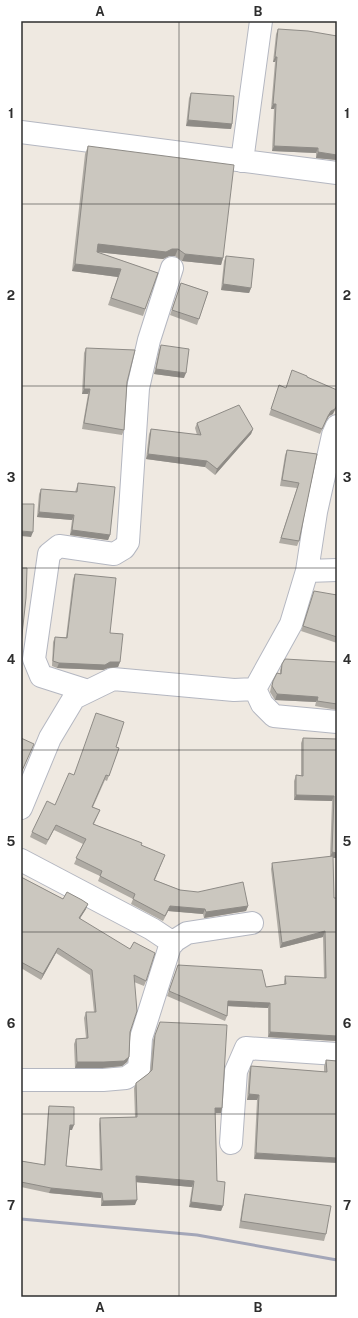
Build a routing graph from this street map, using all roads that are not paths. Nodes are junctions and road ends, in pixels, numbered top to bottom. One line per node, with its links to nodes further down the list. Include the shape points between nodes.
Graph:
1 (261, 21): 3 (street)
2 (21, 132): 3 (street)
3 (242, 161): 4 (street)
4 (337, 172)
5 (172, 268): 10 (street, via 149,340 138,388 128,542 114,554 59,546 49,554 34,659 41,676)
6 (337, 426): 8 (street, via 316,512)
7 (337, 570): 8 (street)
8 (307, 571): 9 (street, via 291,624)
9 (255, 689): 10 (street, via 234,690 113,679); 11 (street, via 262,704 274,716)
10 (88, 691): 12 (street, via 74,698 50,738)
11 (337, 722)
12 (21, 808)
13 (21, 860): 15 (street, via 152,929)
14 (252, 923): 15 (street, via 187,933)
15 (173, 943): 17 (street, via 141,1038 139,1070 126,1078 103,1080)
16 (337, 1054): 18 (street, via 246,1048 236,1071)
17 (21, 1080)
18 (231, 1143)

